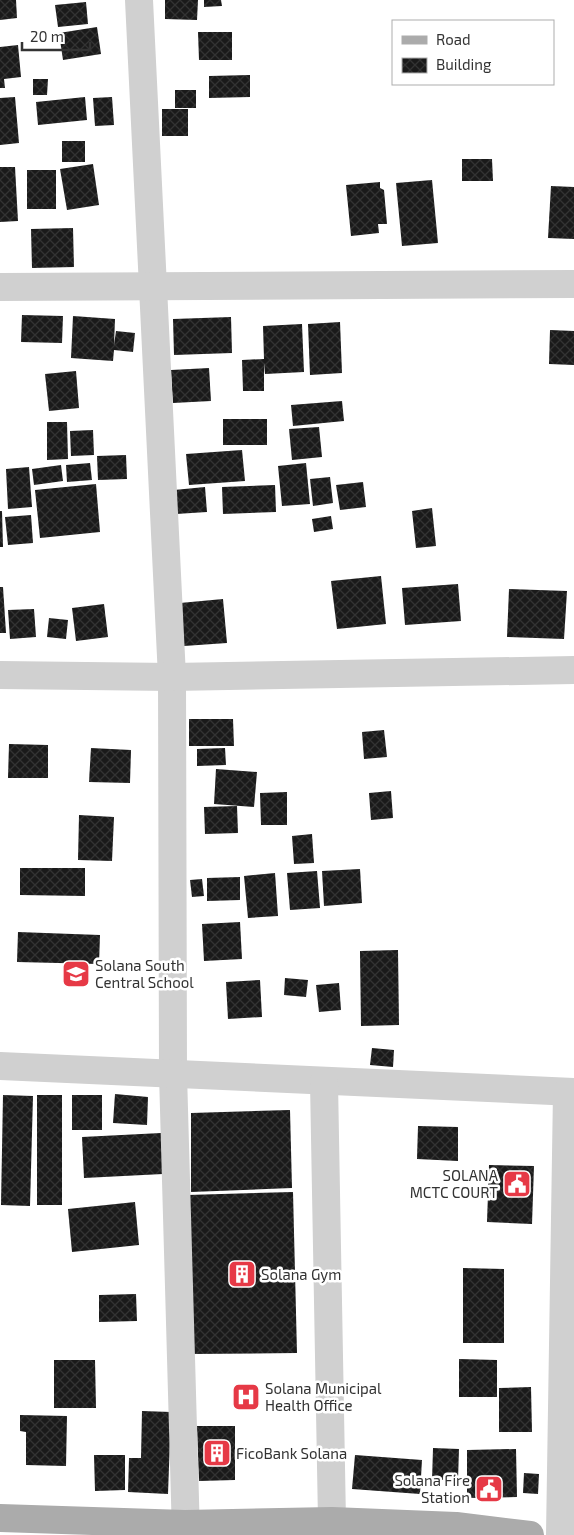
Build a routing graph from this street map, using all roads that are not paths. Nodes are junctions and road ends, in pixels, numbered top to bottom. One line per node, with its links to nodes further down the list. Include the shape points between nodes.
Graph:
1 (139, 0): 4 (street)
2 (574, 284): 4 (street)
3 (0, 287): 4 (street)
4 (154, 287): 7 (street)
5 (574, 670): 7 (street)
6 (0, 675): 7 (street)
7 (172, 677): 9 (street)
8 (0, 1066): 9 (street)
9 (173, 1074): 10 (street); 14 (street)
10 (324, 1082): 11 (street); 13 (street)
11 (571, 1092): 16 (street)
12 (0, 1518): 14 (main road)
13 (332, 1521): 14 (main road); 15 (main road, via 456,1526)
14 (186, 1530)
15 (530, 1535)
16 (560, 1535)

